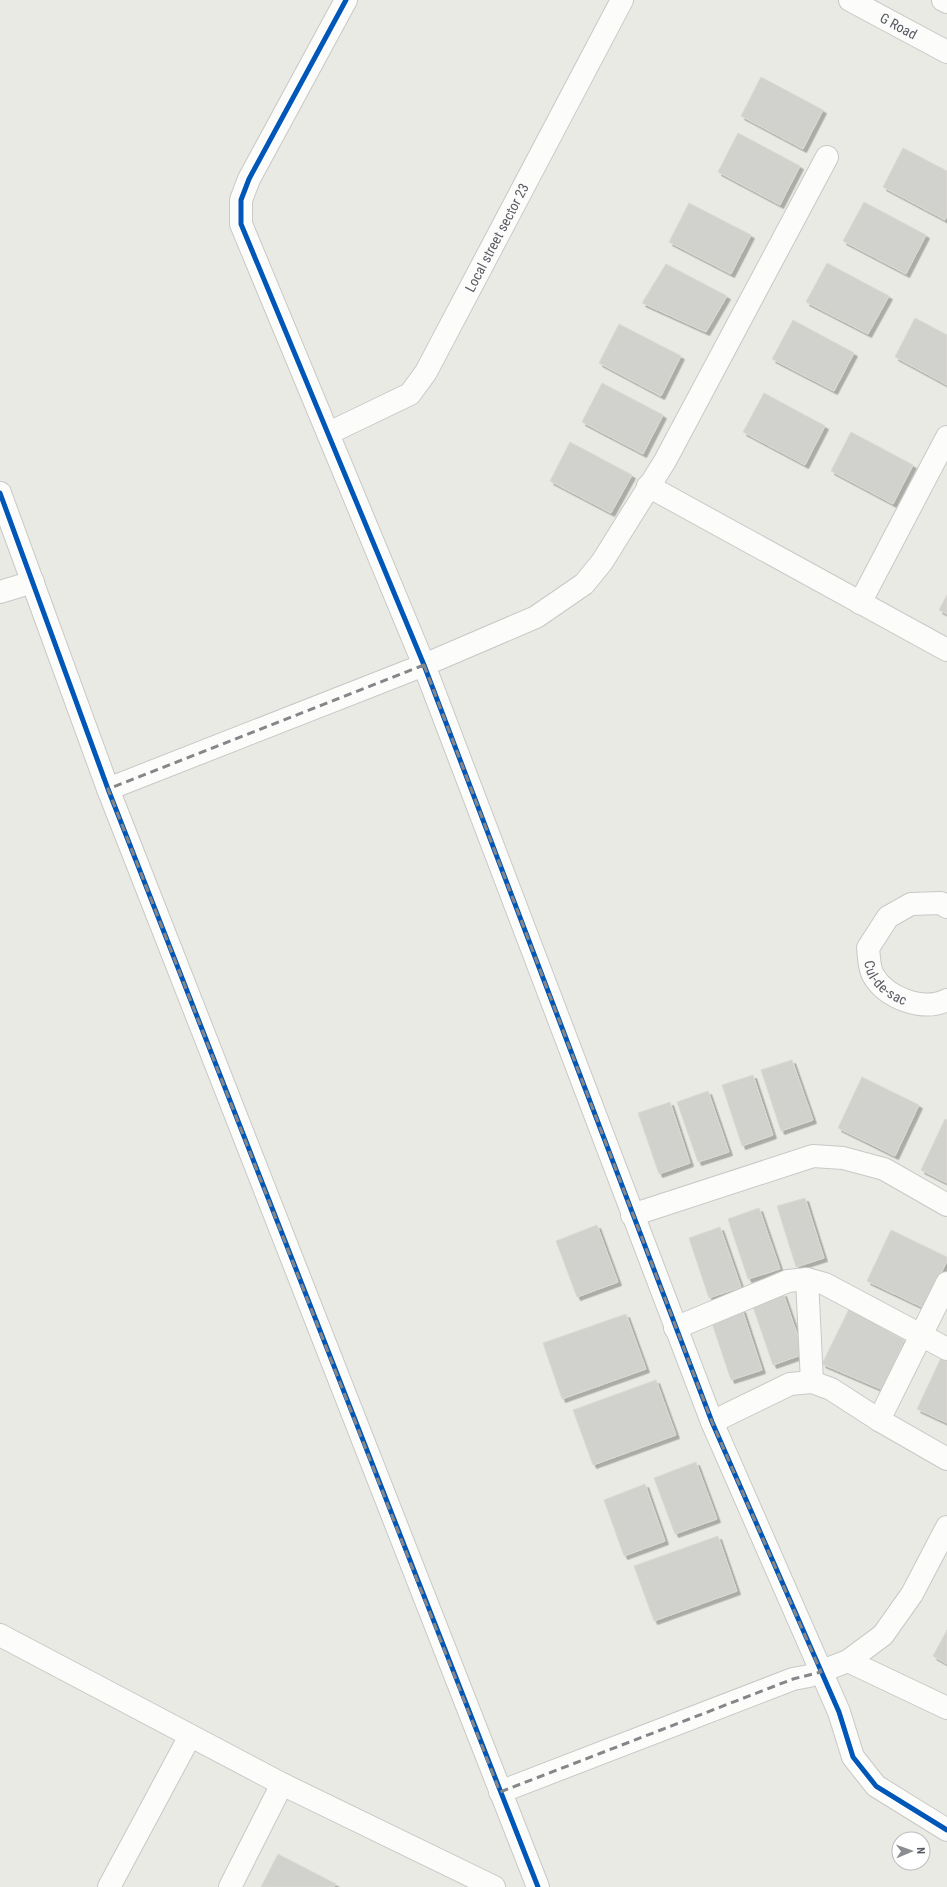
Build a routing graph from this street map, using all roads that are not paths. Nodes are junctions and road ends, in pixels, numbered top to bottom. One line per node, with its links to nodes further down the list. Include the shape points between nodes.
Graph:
1 (346, 0): 8 (street, via 249,179 241,200 241,224)
2 (622, 0): 8 (street, Local street sector 23, via 426,372 410,394)
3 (850, 0): 6 (street, G Road)
4 (943, 0): 5 (street)
5 (947, 2)
6 (947, 52)
7 (827, 157): 10 (street, via 665,461)
8 (329, 433): 16 (street)
9 (947, 438): 14 (street)
10 (648, 486): 14 (street); 16 (street, via 602,562 584,584 536,617)
11 (0, 493): 12 (street)
12 (33, 582): 13 (street); 17 (street)
13 (0, 592)
14 (860, 602): 15 (street)
15 (947, 650)
16 (424, 665): 17 (street); 21 (street)
17 (108, 789): 38 (street)
18 (947, 907): 19 (street, Cul-de-sac, via 941,903 911,904 888,916 868,948 873,975 889,993 916,1004 941,1003)
19 (947, 1000)
20 (947, 1205): 21 (street, via 884,1169 843,1158 813,1156)
21 (632, 1215): 24 (street)
22 (807, 1279): 24 (street, via 788,1281); 25 (street, via 825,1284); 27 (street)
23 (947, 1283): 25 (street)
24 (675, 1328): 29 (street)
25 (921, 1335): 26 (street); 28 (street)
26 (947, 1349)
27 (812, 1382): 28 (street, via 831,1389); 29 (street, via 790,1384)
28 (879, 1420): 30 (street)
29 (712, 1422): 34 (street)
30 (947, 1459)
31 (947, 1527): 33 (street, via 912,1594 884,1635)
32 (0, 1635): 36 (street)
33 (848, 1661): 34 (street); 35 (street)
34 (821, 1672): 38 (street, via 793,1679); 39 (street, via 839,1712 853,1757 876,1786)
35 (947, 1708)
36 (190, 1736): 37 (street); 40 (street)
37 (282, 1784): 41 (street); 42 (street)
38 (500, 1792): 43 (street)
39 (947, 1830)
40 (109, 1887)
41 (230, 1887)
42 (494, 1887)
43 (538, 1887)

